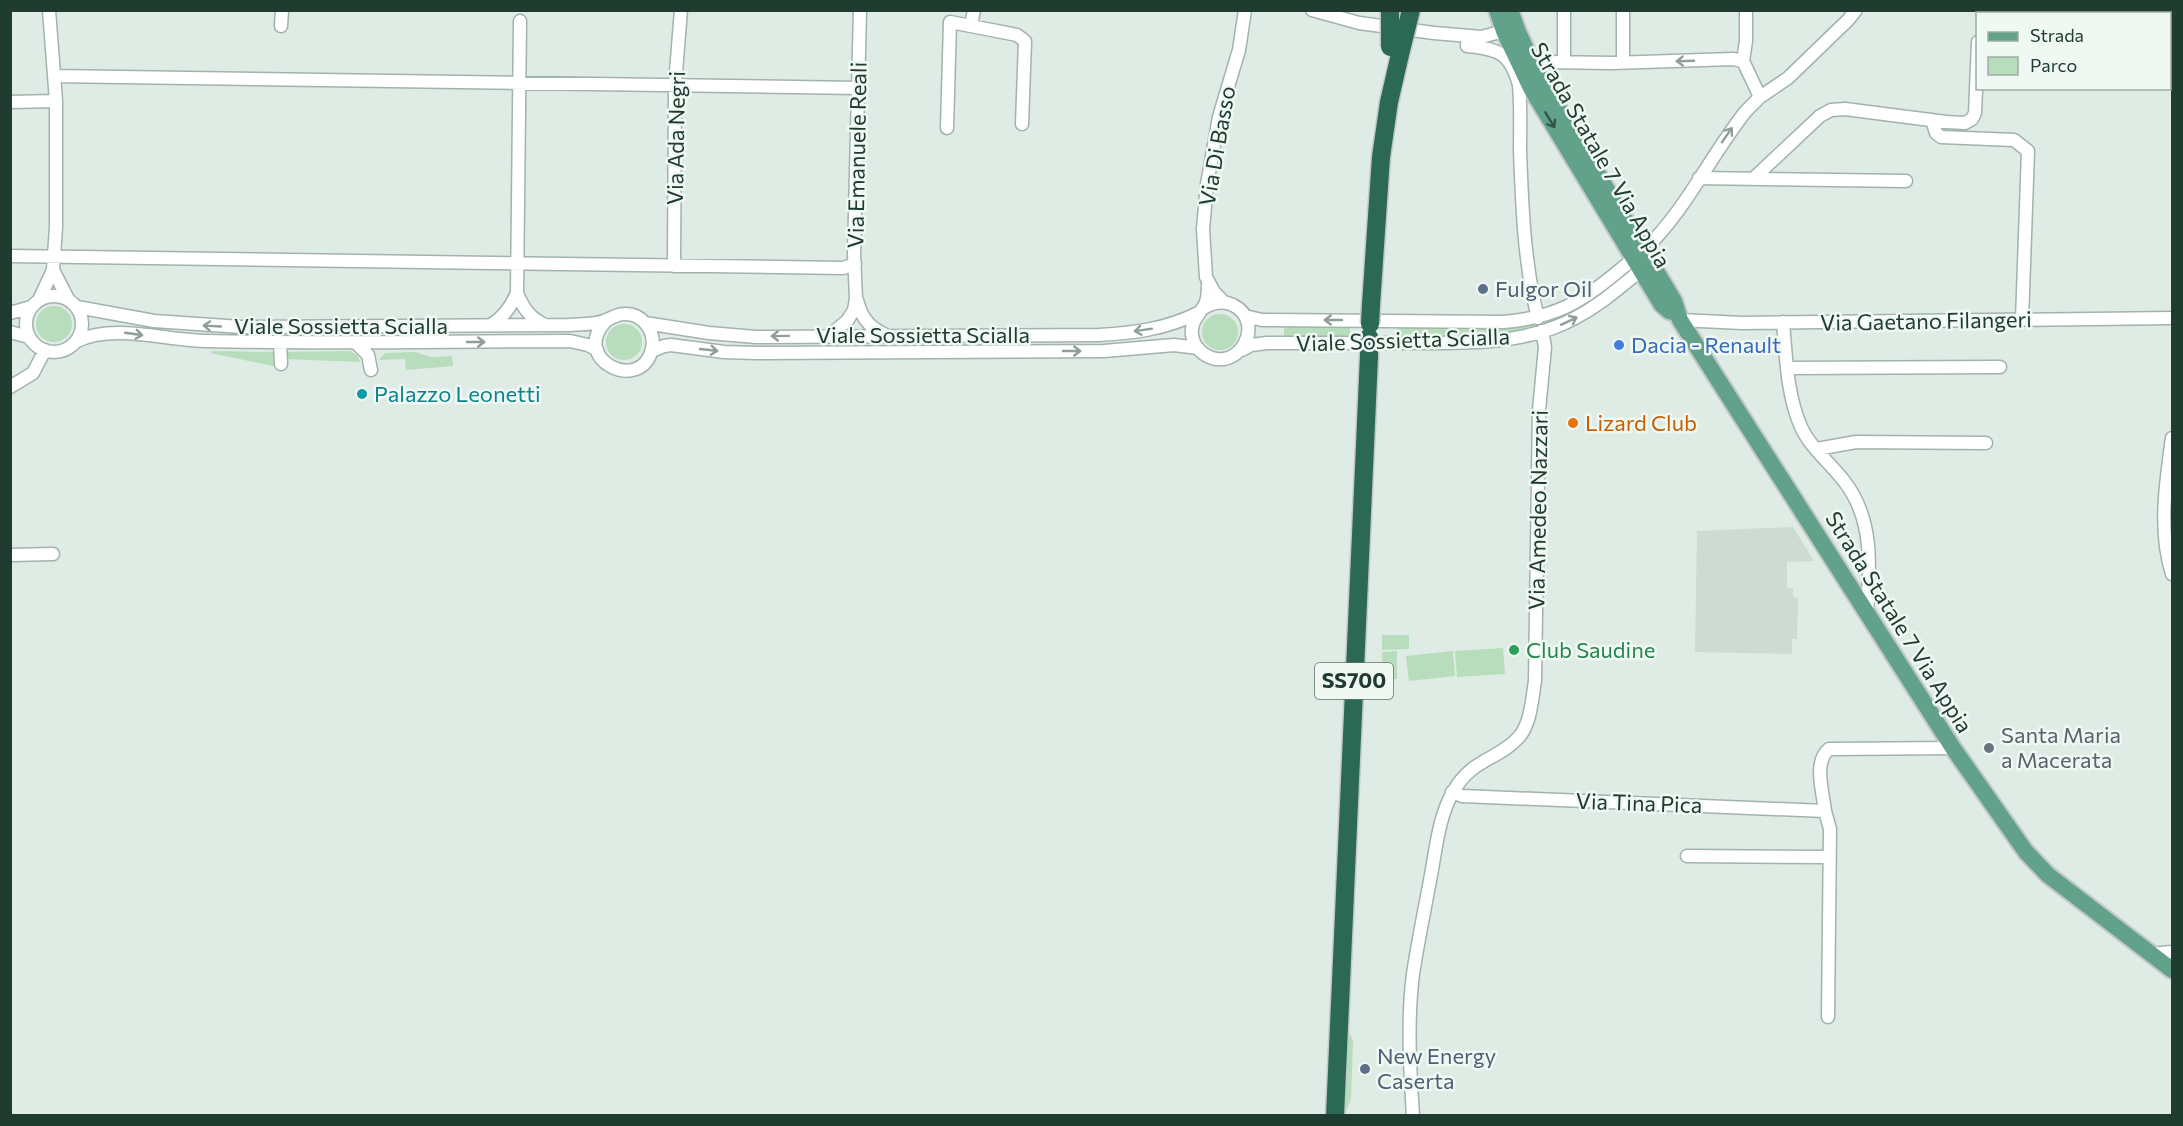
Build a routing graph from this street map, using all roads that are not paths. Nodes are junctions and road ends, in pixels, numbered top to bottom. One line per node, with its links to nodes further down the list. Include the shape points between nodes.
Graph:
1 (49, 10): 26 (street)
2 (282, 10): 17 (street)
3 (681, 10): 28 (street, Via Ada Negri)
4 (860, 10): 29 (street, Via Emanuele Reali)
5 (974, 10): 18 (street)
6 (1245, 10): 49 (street, Via Di Basso, via 1207,184 1203,229)
7 (1312, 10): 20 (street, via 1359,23)
8 (1390, 10): 21 (highway, bridge)
9 (1411, 10): 21 (highway, bridge)
10 (1497, 10): 19 (main road, Strada Statale 7 Via Appia)
11 (1510, 10): 25 (main road, Strada Statale 7 Via Appia)
12 (1564, 10): 23 (street)
13 (1623, 10): 24 (street)
14 (1746, 10): 22 (street)
15 (1856, 10): 31 (street, via 1788,78)
16 (520, 21): 27 (street)
17 (281, 26)
18 (971, 26): 37 (street, via 1017,35 1025,41); 38 (street, via 950,22)
19 (1504, 31): 20 (street); 32 (main road, Strada Statale 7 Via Appia)
20 (1468, 37): 35 (street, via 1467,46 1490,48 1504,55 1517,78)
21 (1396, 48): 101 (highway, SS700, bridge, via 1381,158 1371,305)
22 (1743, 61): 24 (street, one-way to 24); 31 (street)
23 (1564, 62): 24 (street); 25 (street)
24 (1623, 63)
25 (1533, 65): 44 (main road, Strada Statale 7 Via Appia)
26 (54, 76): 27 (street); 33 (street)
27 (519, 82): 28 (street); 45 (street)
28 (675, 84): 29 (street); 47 (street, Via Ada Negri)
29 (858, 87): 46 (street, Via Emanuele Reali)
30 (1976, 90): 36 (street, via 1976,113 1972,119 1965,123)
31 (1760, 97): 39 (street, one-way to 31, via 1732,129)
32 (1537, 98): 35 (street); 44 (main road, Strada Statale 7 Via Appia, one-way to 44)
33 (56, 101): 34 (street); 43 (street)
34 (10, 102)
35 (1520, 106): 59 (street, via 1527,252)
36 (1928, 119): 40 (street, via 1831,110); 61 (street, via 1941,137 2014,140 2028,151)
37 (1022, 124)
38 (947, 128)
39 (1700, 178): 40 (street); 44 (street)
40 (1754, 178): 41 (street)
41 (1906, 181)
42 (10, 256): 43 (street)
43 (54, 257): 45 (street); 48 (street)
44 (1642, 260): 58 (main road, Strada Statale 7 Via Appia, via 1674,301); 59 (street, Viale Sossietta Scialla, via 1588,296); 67 (street, Viale Sossietta Scialla, one-way to 44, via 1597,306)
45 (518, 263): 47 (street); 50 (street)
46 (855, 264): 47 (street, via 843,268); 51 (street, Via Emanuele Reali)
47 (674, 266)
48 (53, 270): 52 (street); 53 (street)
49 (1208, 283): 54 (street); 55 (street, Via Di Basso, via 1208,295)
50 (517, 293): 65 (street, via 509,309); 66 (street, via 525,310)
51 (856, 299): 69 (street, Via Emanuele Reali, via 867,322); 70 (street, Via Emanuele Reali, via 848,321)
52 (35, 303): 53 (street, Viale Sossietta Scialla, via 56,295); 56 (street, Viale Sossietta Scialla); 71 (street, via 26,322)
53 (73, 303): 65 (street, Viale Sossietta Scialla, one-way to 53, via 209,326 137,318); 72 (street, via 83,324)
54 (1225, 303): 55 (street, Viale Sossietta Scialla); 57 (street, Viale Sossietta Scialla)
55 (1200, 311): 69 (street, Viale Sossietta Scialla, one-way to 69, via 1172,325 1121,333); 76 (street, via 1192,333)
56 (10, 313)
57 (1245, 316): 59 (street, Viale Sossietta Scialla, one-way to 57, via 1479,322 1262,320); 79 (street, via 1249,333)
58 (1679, 317): 63 (street, Via Gaetano Filangeri); 91 (main road, Strada Statale 7 Via Appia)
59 (1538, 318)
60 (2172, 318): 61 (street, Via Gaetano Filangeri)
61 (2022, 320): 63 (street, Via Gaetano Filangeri)
62 (606, 321): 64 (street, Viale Sossietta Scialla, via 629,314); 66 (street, Viale Sossietta Scialla); 78 (street, via 597,334)
63 (1784, 322): 83 (street)
64 (645, 323): 70 (street, Viale Sossietta Scialla, one-way to 64, via 726,335); 80 (street, via 653,339)
65 (491, 325): 66 (street, Viale Sossietta Scialla)
66 (545, 325)
67 (1542, 331): 79 (street, Viale Sossietta Scialla, via 1480,342 1267,343); 93 (street, Via Amedeo Nazzari, via 1545,346 1539,410 1535,681 1529,716 1520,736 1479,763)
68 (10, 332): 71 (street)
69 (886, 334): 70 (street, Viale Sossietta Scialla)
70 (830, 335)
71 (29, 338): 77 (street)
72 (77, 341): 73 (street, Viale Sossietta Scialla, one-way to 73, via 114,332 189,340); 77 (street, Viale Sossietta Scialla, via 63,351)
73 (280, 342): 74 (street, Viale Sossietta Scialla); 81 (street)
74 (355, 342): 75 (street, Viale Sossietta Scialla); 75 (street, via 366,350 370,365 375,350)
75 (386, 342): 78 (street, Viale Sossietta Scialla, one-way to 78, via 570,341)
76 (1198, 348): 79 (street, Viale Sossietta Scialla, via 1211,358 1222,359); 80 (street, Viale Sossietta Scialla, one-way to 76, via 671,345 756,353 1104,351 1174,345)
77 (45, 350): 84 (street, via 33,373)
78 (597, 350): 80 (street, Viale Sossietta Scialla, via 610,367 625,371 641,365)
79 (1242, 350)
80 (652, 351)
81 (280, 362)
82 (2000, 367): 83 (street)
83 (1787, 368): 87 (street, via 1800,424)
84 (10, 387)
85 (2172, 438): 90 (street, via 2165,521)
86 (1986, 443): 87 (street, via 1856,442)
87 (1817, 448): 91 (street, via 1858,502 1864,520 1869,559)
88 (53, 554): 89 (street)
89 (10, 555)
90 (2172, 574)
91 (1867, 615): 92 (main road, Strada Statale 7 Via Appia)
92 (1953, 748): 94 (street, via 1829,749 1823,754 1820,767); 98 (main road, Strada Statale 7 Via Appia, via 2040,867)
93 (1452, 792): 94 (street, Via Tina Pica, via 1462,796); 102 (street, Via Amedeo Nazzari, via 1438,835 1413,976 1409,1054)
94 (1825, 811): 96 (street, via 1830,829)
95 (1687, 856): 96 (street)
96 (1829, 857): 100 (street)
97 (2172, 952): 98 (street)
98 (2150, 954): 99 (main road, Strada Statale 7 Via Appia)
99 (2172, 970)
100 (1828, 1017)
101 (1335, 1116)
102 (1413, 1116)

